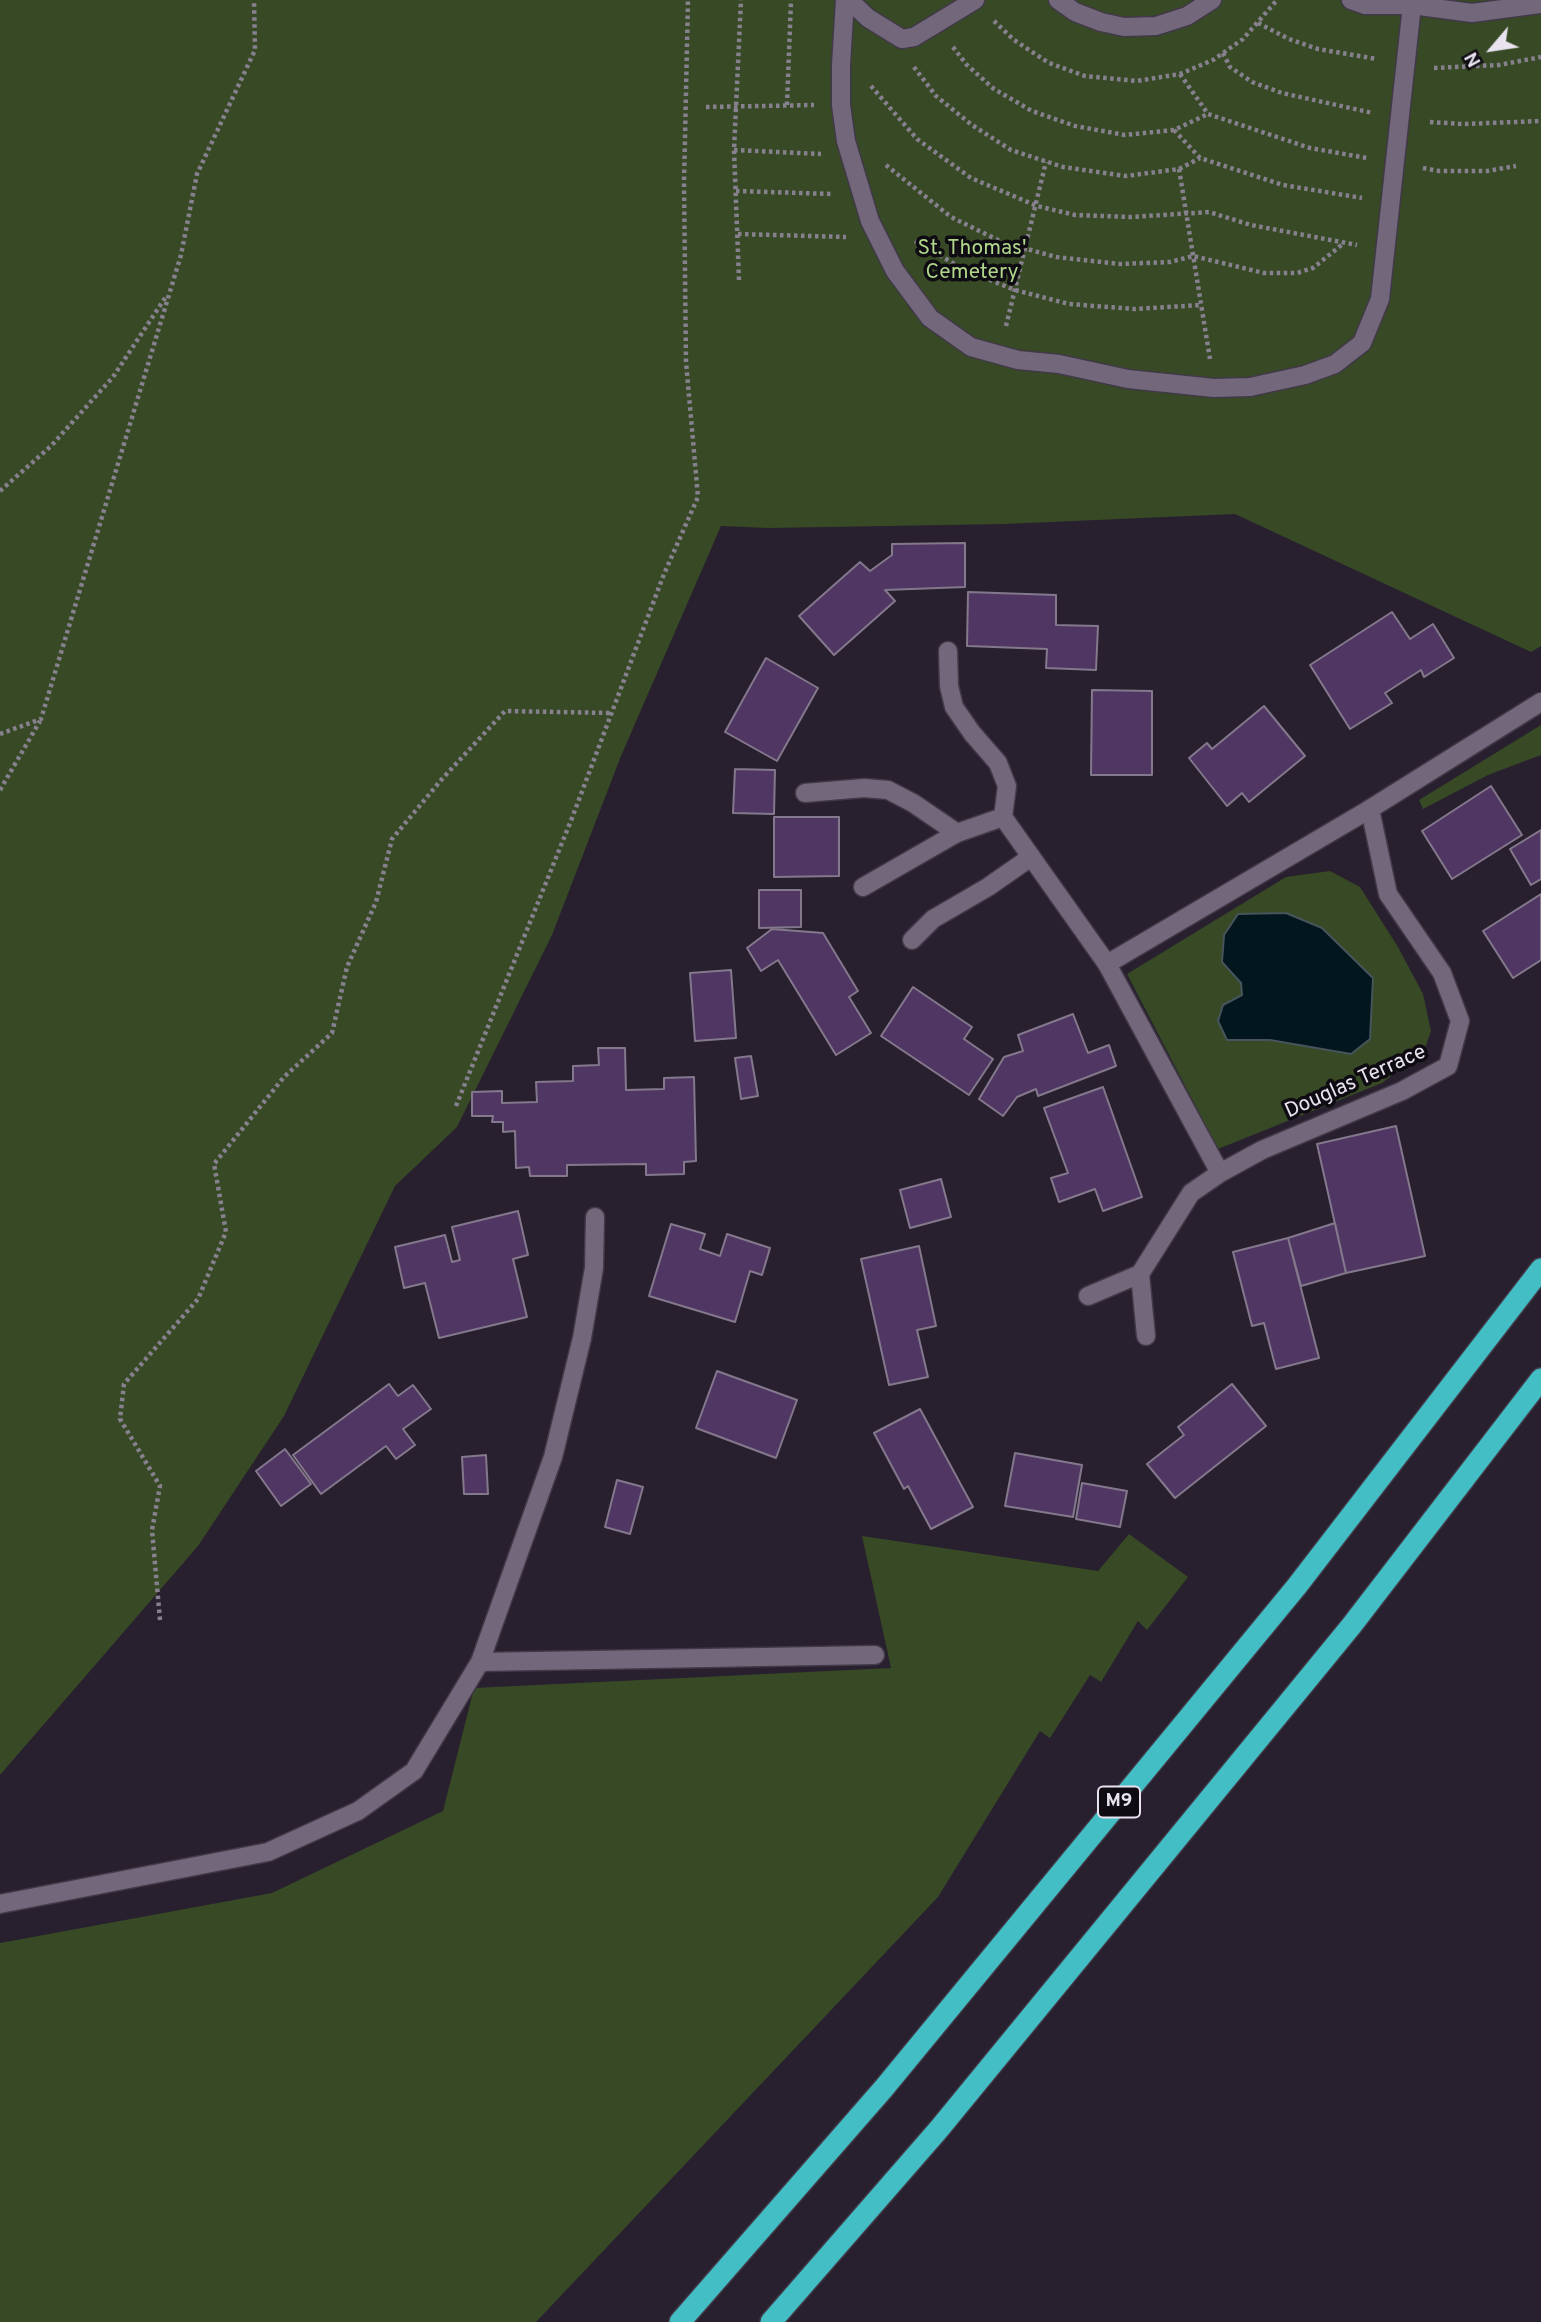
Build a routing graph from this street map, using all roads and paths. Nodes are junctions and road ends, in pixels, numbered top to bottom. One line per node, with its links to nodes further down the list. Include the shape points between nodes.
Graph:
1 (254, 0): 51 (path, via 254,50 197,174)
2 (688, 0): 59 (path, via 686,362 698,497)
3 (741, 0): 22 (path)
4 (791, 0): 23 (path)
5 (847, 0): 16 (street); 17 (street)
6 (975, 0): 15 (street)
7 (1058, 0): 8 (street, via 1075,12 1124,27 1156,26 1187,16)
8 (1212, 0)
9 (1277, 0): 14 (path)
10 (1351, 0): 11 (street, via 1365,5)
11 (1413, 3): 12 (street, via 1472,13); 20 (street)
12 (1541, 4)
13 (993, 19): 21 (path, via 1014,40 1049,63 1085,76 1137,81)
14 (1258, 23): 18 (path); 20 (path, via 1318,49)
15 (937, 24): 16 (street); 29 (path, via 967,65 994,89 1031,111 1125,135)
16 (902, 39): 33 (path, via 910,62 936,96 1011,150)
17 (842, 48): 24 (street); 41 (path, via 917,139 971,178)
18 (1223, 53): 21 (path); 27 (path, via 1230,67 1252,82)
19 (1541, 57): 20 (path, via 1499,65)
20 (1406, 66): 27 (street)
21 (1180, 74): 26 (path)
22 (736, 105): 23 (path); 25 (path); 30 (path)
23 (787, 105): 24 (path)
24 (842, 105): 31 (street)
25 (706, 107)
26 (1208, 114): 29 (path); 35 (path, via 1310,148)
27 (1399, 120): 28 (path, via 1463,124); 35 (street)
28 (1541, 121)
29 (1174, 130): 32 (path)
30 (734, 150): 31 (path); 38 (path)
31 (850, 155): 39 (street)
32 (1200, 158): 37 (path); 40 (path, via 1283,185)
33 (1046, 162): 37 (path, via 1126,176); 41 (path)
34 (884, 163): 47 (path, via 951,217 1002,242)
35 (1395, 163): 36 (path, via 1439,171); 40 (street)
36 (1516, 166)
37 (1179, 169): 42 (path)
38 (736, 191): 39 (path); 43 (path)
39 (862, 195): 44 (street)
40 (1391, 203): 48 (street)
41 (1037, 206): 42 (path, via 1074,215); 47 (path)
42 (1186, 213): 46 (path, via 1209,212); 49 (path)
43 (738, 234): 44 (path); 50 (path)
44 (878, 238): 54 (street, via 895,271 930,318 971,346)
45 (914, 241): 52 (path, via 965,270)
46 (1344, 243): 48 (path); 49 (path, via 1313,268 1297,273 1264,272)
47 (1026, 247): 49 (path, via 1056,257 1120,264); 52 (path)
48 (1385, 250): 55 (street, via 1380,299 1362,343 1335,364 1305,375 1250,387)
49 (1193, 256): 53 (path)
50 (739, 280)
51 (170, 290): 56 (path, via 113,377 51,446); 60 (path)
52 (1016, 290): 53 (path, via 1069,304 1134,309); 54 (path)
53 (1201, 305): 55 (path)
54 (1002, 355): 55 (street, via 1128,379)
55 (1214, 388)
56 (0, 491)
57 (948, 651): 65 (street, via 948,686 954,707 998,763 1007,786)
58 (1541, 702): 64 (street)
59 (611, 713): 71 (path); 79 (path, via 505,711 442,779 392,839 376,902 347,967 332,1033 284,1077 214,1164 226,1232 198,1299 124,1384 120,1419 160,1486 152,1530)
60 (41, 719): 61 (path); 62 (path)
61 (0, 734)
62 (0, 790)
63 (805, 793): 66 (street, via 888,790)
64 (1370, 809): 70 (street); 72 (street, Douglas Terrace, via 1388,894 1442,973 1460,1021 1448,1066)
65 (1003, 817): 66 (street); 67 (street)
66 (957, 833): 68 (street)
67 (1031, 857): 69 (street, via 933,919); 70 (street)
68 (863, 887)
69 (912, 940)
70 (1107, 964): 72 (street)
71 (456, 1106)
72 (1220, 1173): 75 (street, Douglas Terrace, via 1191,1193)
73 (595, 1217): 81 (street, via 594,1268 582,1338 553,1457)
74 (1541, 1269): 83 (highway, M9, via 1297,1586 884,2088)
75 (1140, 1274): 76 (street); 77 (street)
76 (1088, 1296)
77 (1146, 1336)
78 (1541, 1379): 84 (highway, via 1335,1646 939,2129)
79 (160, 1620)
80 (875, 1655): 81 (street)
81 (480, 1662): 82 (street, via 414,1771 358,1811 268,1852)
82 (0, 1904)
83 (680, 2322)
84 (771, 2322)

